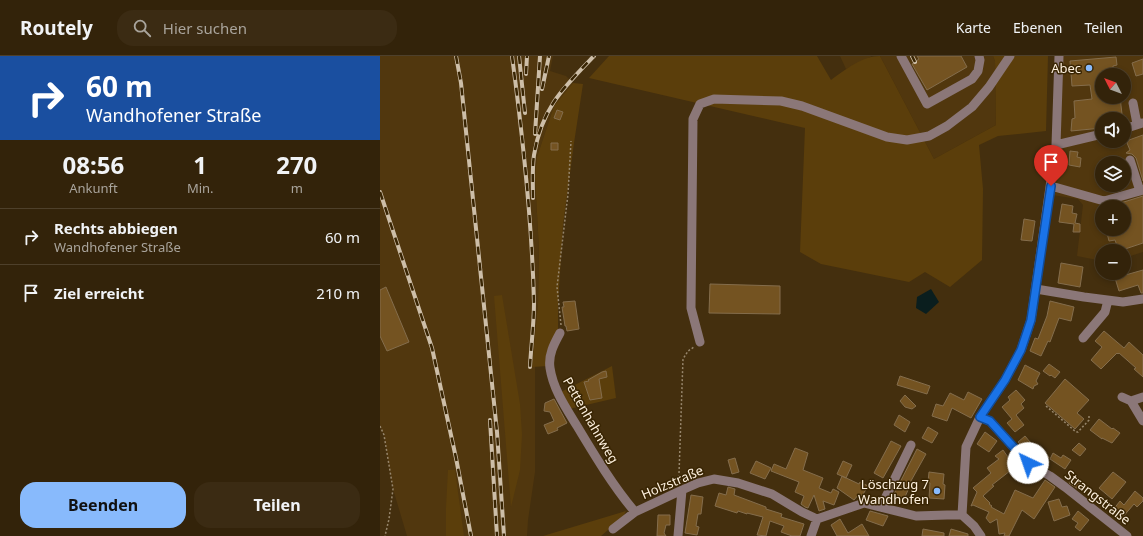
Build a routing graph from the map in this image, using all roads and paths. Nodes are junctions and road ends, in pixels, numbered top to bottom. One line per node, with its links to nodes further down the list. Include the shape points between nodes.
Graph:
1 (901, 56): 2 (street, via 927,104 972,79 978,70)
2 (980, 56)
3 (1010, 56): 18 (street, via 972,107 948,126 929,136 908,140 886,137 802,106 781,101 714,99 700,104 693,118 692,308)
4 (1059, 56): 9 (street)
5 (1133, 103): 6 (street)
6 (1140, 123)
7 (1095, 136): 9 (street)
8 (571, 141): 16 (path, via 568,194 557,287)
9 (1056, 145): 11 (street)
10 (1131, 163): 12 (street)
11 (1051, 186): 12 (street, via 1104,201); 13 (street)
12 (1141, 190)
13 (1036, 289): 15 (street); 24 (street, via 1031,320 1021,350 1005,380)
14 (1143, 299): 15 (street, via 1123,302)
15 (1108, 300): 17 (street, via 1105,312)
16 (560, 333): 30 (street, Pettenhahnweg, via 552,349 550,367 556,389 596,458)
17 (1083, 338)
18 (700, 342): 28 (path, via 688,351 683,360 679,474)
19 (1122, 397): 21 (street)
20 (1143, 397): 21 (street)
21 (1131, 401): 25 (street)
22 (1046, 406): 23 (path, via 1076,432 1089,420)
23 (1089, 414)
24 (980, 417): 31 (street, via 966,447); 38 (street, Strangstraße, via 990,421 1028,463 1065,487)
25 (1143, 421)
26 (380, 426): 34 (path, via 384,435 393,489)
27 (911, 445): 29 (street)
28 (682, 490): 30 (street, Holzstraße); 32 (street, Holzstraße, via 714,479 738,483 772,494); 35 (street)
29 (881, 507): 31 (street, via 916,516); 32 (street, via 864,503)
30 (635, 512): 33 (street, Holzstraße)
31 (962, 515): 37 (street)
32 (817, 518): 36 (street)
33 (613, 530)
34 (385, 536)
35 (678, 536)
36 (811, 536)
37 (981, 536)
38 (1127, 536)

